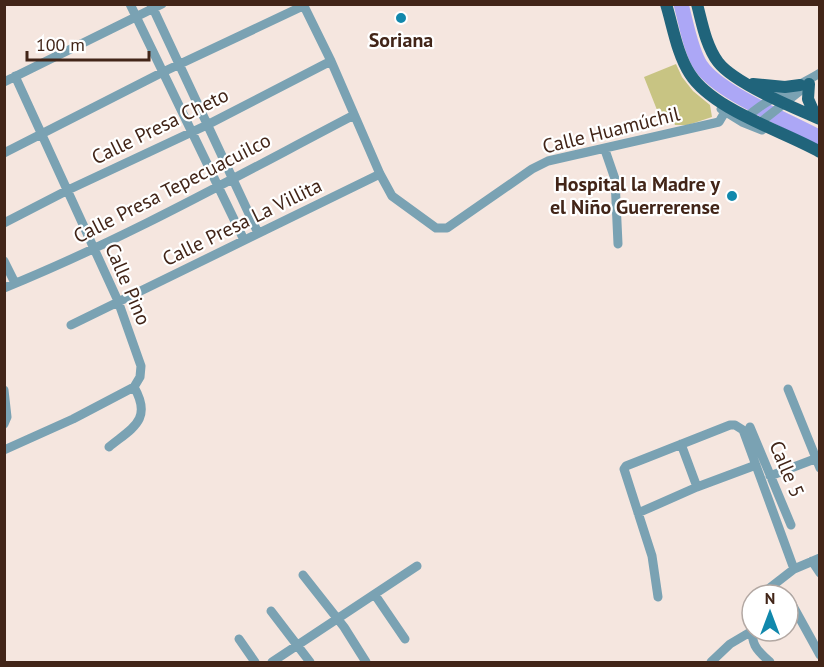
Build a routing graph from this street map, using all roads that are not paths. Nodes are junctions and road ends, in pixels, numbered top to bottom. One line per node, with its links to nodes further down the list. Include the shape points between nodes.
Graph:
1 (130, 4): 6 (street)
2 (666, 4): 12 (main road)
3 (697, 4): 15 (main road, via 718,62)
4 (303, 5): 7 (street); 8 (street)
5 (155, 6): 6 (street); 8 (street)
6 (136, 17): 9 (street); 11 (street)
7 (331, 61): 18 (street); 21 (street, Calle Presa Cheto)
8 (179, 65): 9 (street); 21 (street)
9 (163, 72): 22 (street); 23 (street)
10 (819, 73): 14 (street)
11 (15, 76): 13 (street); 23 (street, Calle Pino)
12 (691, 77): 17 (street, via 709,100); 20 (main road)
13 (4, 82)
14 (810, 82): 15 (main road, via 785,87); 16 (street); 19 (main road, via 808,99)
15 (747, 83): 16 (main road)
16 (778, 100): 19 (main road); 20 (street); 20 (street)
17 (725, 112): 20 (street); 24 (street, Calle Huamúchil, via 719,122)
18 (354, 115): 27 (street); 28 (street, Calle Presa Tepecuacuilco)
19 (818, 118)
20 (751, 122): 25 (main road)
21 (207, 125): 22 (street, Calle Presa Cheto); 28 (street)
22 (193, 131): 29 (street); 30 (street, Calle Presa Cheto)
23 (42, 134): 26 (street); 30 (street, Calle Pino)
24 (605, 150): 27 (street, Calle Huamúchil, via 548,161 447,228 436,228 392,196); 34 (street, via 615,179)
25 (819, 152)
26 (4, 153)
27 (380, 174): 32 (street, Calle Presa La Villita)
28 (233, 179): 29 (street, Calle Presa Tepecuacuilco); 32 (street)
29 (218, 187): 33 (street); 35 (street, Calle Presa Tepecuacuilco)
30 (68, 190): 31 (street, Calle Presa Cheto); 35 (street, Calle Pino)
31 (4, 223)
32 (258, 233): 33 (street, Calle Presa La Villita)
33 (244, 240): 39 (street, Calle Presa La Villita)
34 (618, 244)
35 (94, 248): 37 (street, Calle Presa Tepecuacuilco); 39 (street, Calle Pino)
36 (4, 261): 37 (street)
37 (15, 283): 38 (street, Calle Presa Tepecuacuilco)
38 (4, 288)
39 (118, 301): 40 (street, Calle Presa La Villita); 41 (street, Calle Pino, via 141,366)
40 (70, 325)
41 (134, 387): 47 (street, via 142,404 138,423); 48 (street)
42 (788, 389): 49 (street)
43 (4, 390): 44 (street)
44 (4, 424)
45 (750, 427): 51 (street, Calle 5)
46 (681, 444): 50 (street, via 735,425 743,430); 52 (street); 53 (street, via 624,469)
47 (108, 447)
48 (4, 450)
49 (818, 461): 51 (street)
50 (756, 465): 52 (street); 57 (street)
51 (770, 476): 54 (street, Calle 5)
52 (697, 487): 53 (street)
53 (638, 513): 64 (street, via 652,556)
54 (791, 525)
55 (816, 559): 57 (street); 58 (street)
56 (417, 566): 63 (street)
57 (794, 569): 60 (street)
58 (819, 573)
59 (303, 576): 66 (street)
60 (779, 580): 61 (street); 62 (street)
61 (776, 583)
62 (780, 583)
63 (375, 595): 66 (street); 70 (street)
64 (658, 597)
65 (271, 611): 72 (street)
66 (339, 620): 72 (street); 77 (street)
67 (800, 620): 73 (street)
68 (740, 638): 78 (street)
69 (239, 639): 74 (street)
70 (405, 639)
71 (753, 643): 79 (street)
72 (298, 644): 75 (street); 76 (street)
73 (819, 655)
74 (255, 663)
75 (272, 663)
76 (310, 663)
77 (366, 663)
78 (711, 663)
79 (770, 663)

